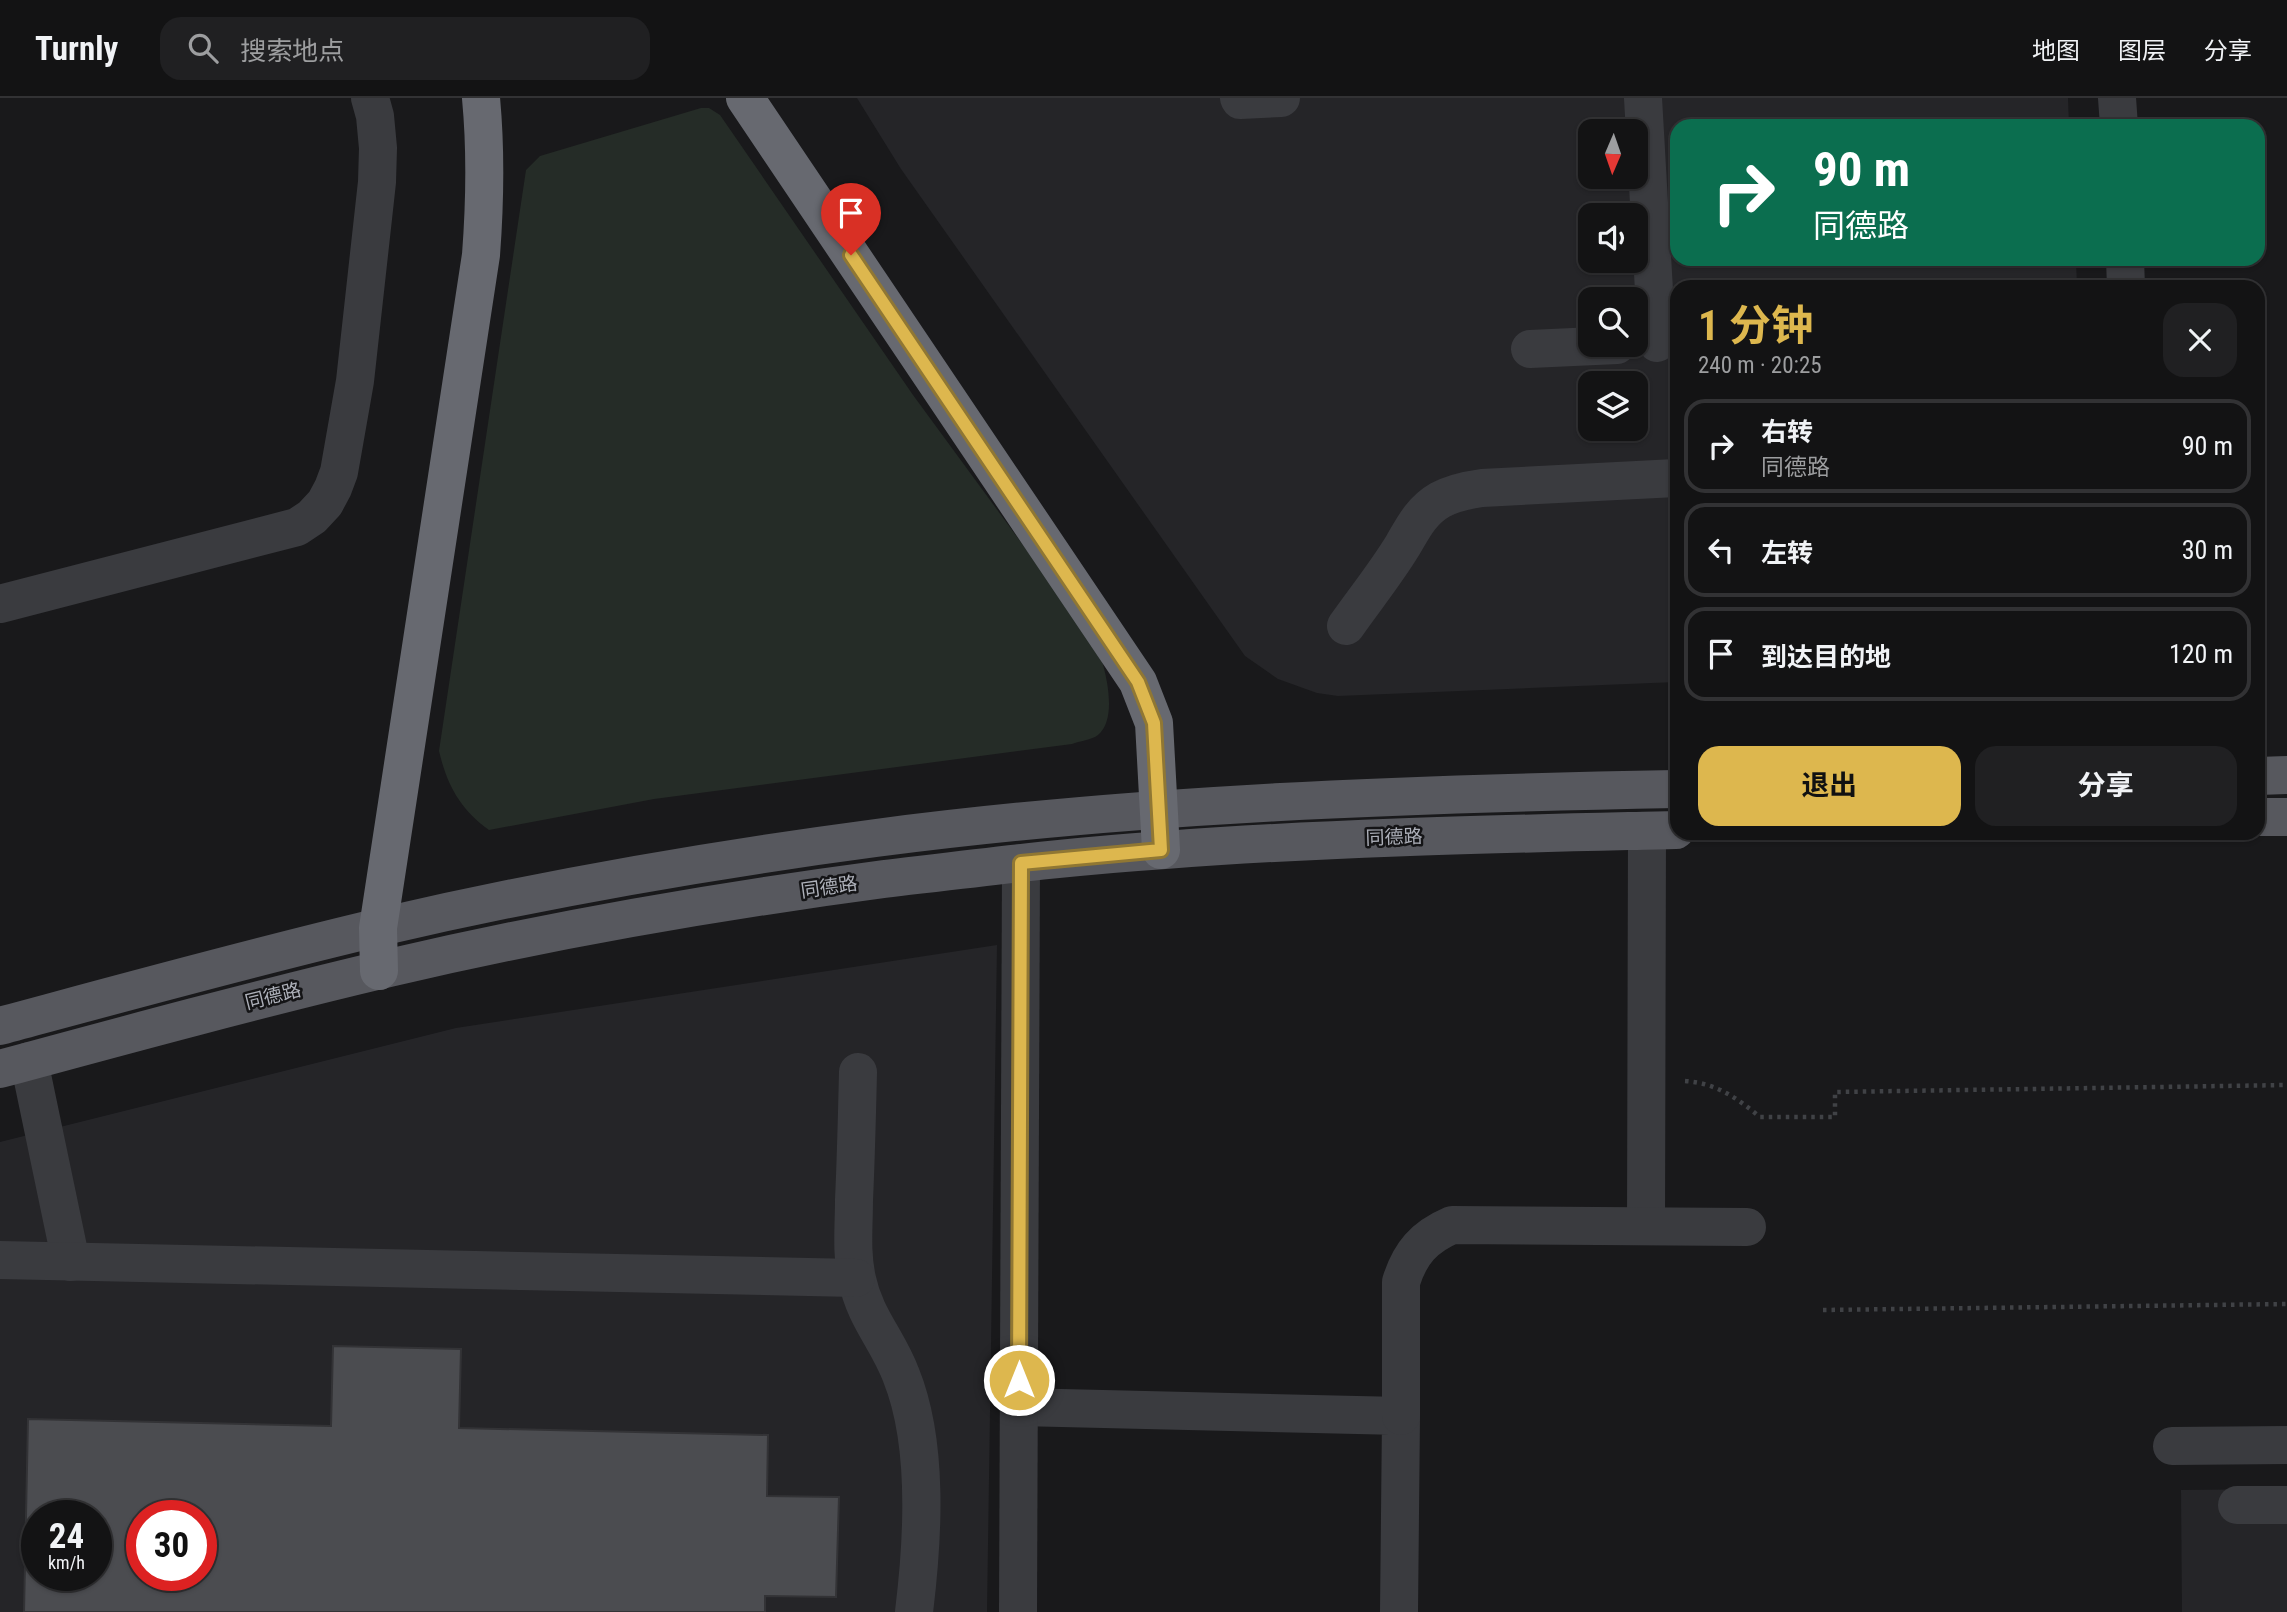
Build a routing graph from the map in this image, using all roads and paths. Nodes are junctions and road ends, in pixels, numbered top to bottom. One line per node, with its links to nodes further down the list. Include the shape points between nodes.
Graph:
1 (370, 98): 13 (street, via 378,159 355,381 339,472 325,503 297,527)
2 (481, 98): 24 (highway, via 486,187 481,255)
3 (745, 98): 18 (highway, via 1138,682 1154,723)
4 (1239, 98): 5 (street)
5 (1281, 98)
6 (1643, 98): 9 (street)
7 (2117, 98): 8 (street)
8 (2118, 119)
9 (1657, 343)
10 (1578, 347): 11 (street)
11 (1530, 349)
12 (1670, 478): 14 (street, via 1482,488 1440,500 1412,528)
13 (0, 604)
14 (1346, 626)
15 (2287, 775): 16 (main road)
16 (2265, 776)
17 (1670, 789): 18 (main road, via 1403,795)
18 (1158, 809): 22 (highway); 24 (main road, via 1017,821 724,861)
19 (2265, 817): 20 (main road)
20 (2287, 817)
21 (1662, 830): 22 (main road, 同德路, via 1443,835); 29 (street)
22 (1161, 850): 23 (main road, 同德路)
23 (1021, 863): 25 (main road, 同德路, via 717,904); 38 (street)
24 (378, 928): 25 (highway); 26 (main road)
25 (379, 971): 27 (main road, 同德路)
26 (0, 1026)
27 (15, 1065): 34 (street)
28 (858, 1072): 35 (street)
29 (1647, 1079): 30 (path, via 1704,1082 1736,1097 1760,1117 1835,1117 1835,1092); 31 (street)
30 (2287, 1085)
31 (1646, 1226): 32 (street); 39 (street, via 1452,1225 1425,1240 1410,1258 1401,1282)
32 (1747, 1227)
33 (0, 1260): 34 (street)
34 (71, 1262): 35 (street)
35 (856, 1278): 44 (street, via 873,1326 900,1372 915,1422 920,1520)
36 (2287, 1304): 37 (path)
37 (1823, 1310)
38 (1018, 1407): 39 (street); 45 (street)
39 (1401, 1416): 46 (street)
40 (2287, 1445): 41 (street)
41 (2172, 1446)
42 (2238, 1505): 43 (street)
43 (2287, 1505)
44 (914, 1612)
45 (1018, 1612)
46 (1399, 1612)

